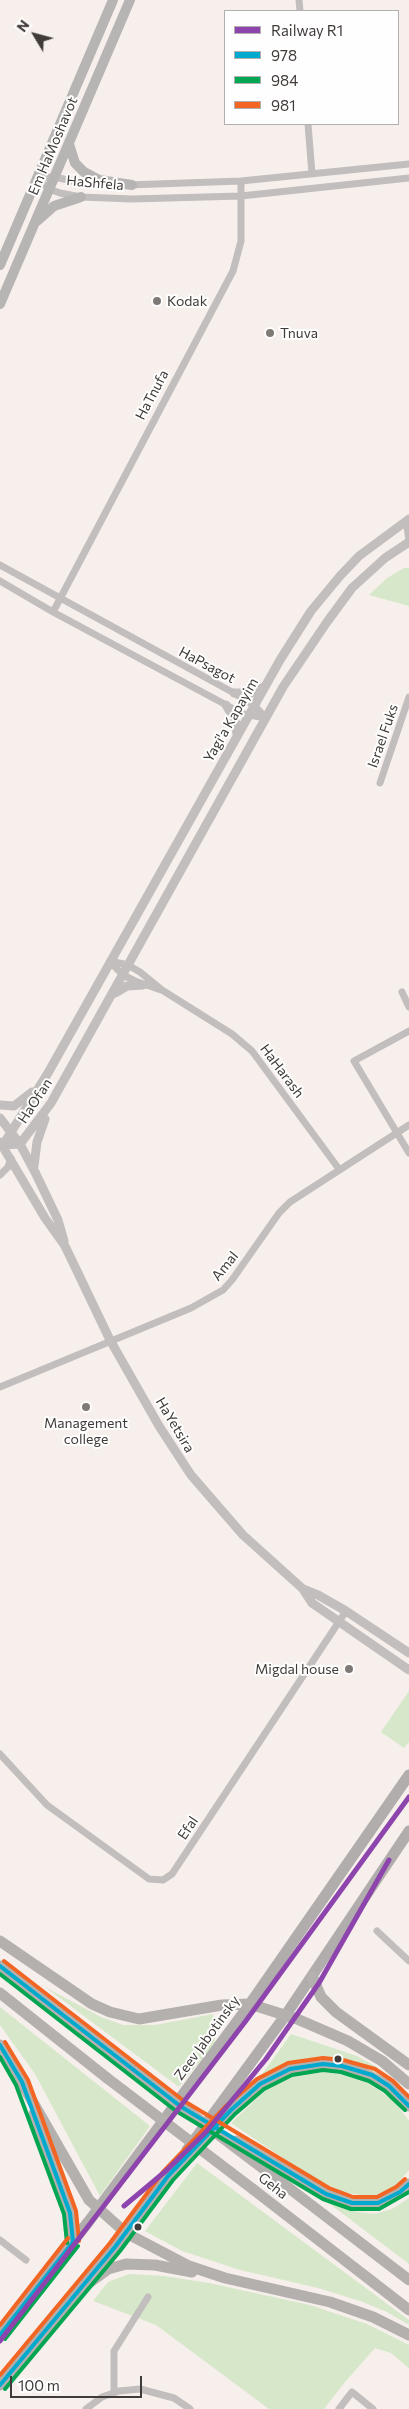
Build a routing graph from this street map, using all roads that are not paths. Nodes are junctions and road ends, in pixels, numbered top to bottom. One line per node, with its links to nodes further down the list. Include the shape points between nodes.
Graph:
1 (112, 0): 9 (main road, Em HaMoshavot)
2 (137, 0): 3 (street)
3 (128, 4): 5 (main road, Em HaMoshavot)
4 (308, 125): 7 (street)
5 (69, 144): 8 (main road, Em HaMoshavot); 12 (main road, via 76,163 84,172 99,180)
6 (409, 164): 7 (street, HaShfela)
7 (312, 174): 11 (street, HaShfela)
8 (54, 177): 9 (street, HaShfela); 12 (street, HaShfela, via 82,183); 13 (main road, Em HaMoshavot)
9 (37, 178): 13 (street, HaShfela); 17 (main road, Em HaMoshavot)
10 (409, 178): 14 (street, HaShfela)
11 (241, 181): 12 (street, HaShfela); 14 (street, HaTnufa)
12 (132, 185)
13 (49, 189): 15 (street, HaShfela); 16 (main road, Em HaMoshavot)
14 (241, 196): 15 (street, HaShfela); 23 (street, HaTnufa, via 241,241 233,270)
15 (81, 197): 16 (main road, via 54,206)
16 (34, 224): 18 (main road, Em HaMoshavot)
17 (0, 265)
18 (0, 304)
19 (408, 521): 20 (street); 25 (street, Yagi'a Kapayim, via 374,543 340,576 312,611)
20 (409, 541): 31 (street, via 352,588 283,687)
21 (0, 565): 23 (street, HaPsagot)
22 (0, 581): 24 (street, HaPsagot)
23 (60, 599): 24 (street, HaTnufa); 26 (street, HaPsagot)
24 (52, 612): 28 (street, HaPsagot)
25 (267, 683): 26 (street, via 252,693); 29 (street, Yagi'a Kapayim)
26 (234, 694): 29 (street, HaPsagot)
27 (409, 697): 33 (street, Israel Fuks)
28 (226, 705): 30 (street, HaPsagot); 32 (street, via 236,720)
29 (255, 706): 30 (street, Yagi'a Kapayim); 31 (street, HaPsagot)
30 (248, 716): 31 (street, HaPsagot); 32 (street, Yagi'a Kapayim)
31 (266, 718): 35 (street)
32 (237, 736): 34 (street, Yagi'a Kapayim)
33 (380, 783)
34 (110, 962): 35 (street, HaHarash); 36 (street, HaHarash); 43 (street, HaOfan)
35 (128, 965): 36 (street); 38 (street, HaHarash)
36 (123, 975): 37 (street, HaHarash); 40 (street, HaOfan)
37 (142, 985): 38 (street, HaHarash); 40 (street, via 125,986)
38 (162, 990): 54 (street, HaHarash, via 232,1034 252,1051)
39 (402, 992): 41 (street)
40 (111, 997): 44 (street, HaOfan)
41 (409, 1007)
42 (409, 1031): 49 (street, via 354,1062)
43 (48, 1073): 45 (street, via 22,1101 14,1106); 48 (street, HaOfan)
44 (51, 1103): 51 (street, HaOfan); 55 (street, via 37,1142)
45 (0, 1105)
46 (0, 1118): 48 (street, HaYetsira)
47 (409, 1125): 49 (street, Amal)
48 (10, 1132): 50 (street, HaOfan); 51 (street, HaYetsira)
49 (397, 1132): 52 (street); 54 (street, Amal)
50 (1, 1143): 51 (street, HaOfan); 53 (street, HaYetsira)
51 (20, 1144): 55 (street, HaYetsira)
52 (409, 1153)
53 (11, 1158): 56 (street); 57 (street, HaYetsira)
54 (339, 1169): 58 (street, Amal, via 279,1213 223,1290 191,1308)
55 (35, 1172): 57 (street, HaYetsira, via 58,1220)
56 (0, 1175)
57 (65, 1246): 58 (street, HaYetsira)
58 (110, 1340): 59 (street, Amal); 60 (street, HaYetsira, via 190,1475 243,1535)
59 (0, 1387)
60 (303, 1589): 61 (street, HaYetsira); 62 (street, HaYetsira, via 312,1603)
61 (346, 1612): 62 (street, Efal); 63 (street, HaYetsira)
62 (339, 1623): 64 (street, HaYetsira); 65 (street, Efal, via 172,1874 163,1880 149,1879 47,1805)
63 (409, 1653)
64 (409, 1670)
65 (0, 1754)
66 (409, 1775): 74 (main road, Zeev Jabotinsky)
67 (409, 1831): 72 (main road)
68 (377, 1931): 70 (street)
69 (0, 1941): 74 (highway, via 92,2004 126,2017 147,2019 222,2005)
70 (409, 1961)
71 (0, 1966): 81 (highway, Geha, bridge, via 180,2106)
72 (312, 1976): 75 (main road); 77 (highway, via 321,1997 336,2012)
73 (0, 1993): 93 (highway, Geha, bridge)
74 (250, 2004): 75 (highway); 84 (main road, Zeev Jabotinsky)
75 (285, 2016): 79 (highway, via 363,2049); 82 (main road)
76 (0, 2045): 78 (highway)
77 (409, 2065)
78 (22, 2082): 84 (highway, via 81,2188); 87 (highway, via 70,2213)
79 (409, 2084)
80 (409, 2106): 82 (highway, via 388,2086 358,2071 323,2064 290,2069 267,2079 244,2097)
81 (272, 2168): 83 (highway, via 352,2203 378,2203); 90 (highway, Geha)
82 (168, 2176): 85 (main road)
83 (409, 2184)
84 (98, 2210): 85 (highway); 87 (main road, Zeev Jabotinsky)
85 (126, 2233): 89 (highway, via 168,2256); 91 (main road)
86 (0, 2240): 88 (street)
87 (73, 2242): 94 (main road, Zeev Jabotinsky)
88 (26, 2260)
89 (225, 2278): 91 (highway, via 155,2265 126,2264 108,2269); 95 (highway, via 330,2302 373,2317)
90 (409, 2280)
91 (82, 2288): 96 (main road)
92 (148, 2297): 97 (street, via 114,2351)
93 (409, 2310)
94 (0, 2335)
95 (409, 2335)
96 (0, 2385)
97 (114, 2393): 98 (street); 99 (street, via 140,2389 174,2398)
98 (86, 2409)
99 (190, 2409)
100 (339, 2409): 101 (street, via 352,2392)
101 (373, 2409)

